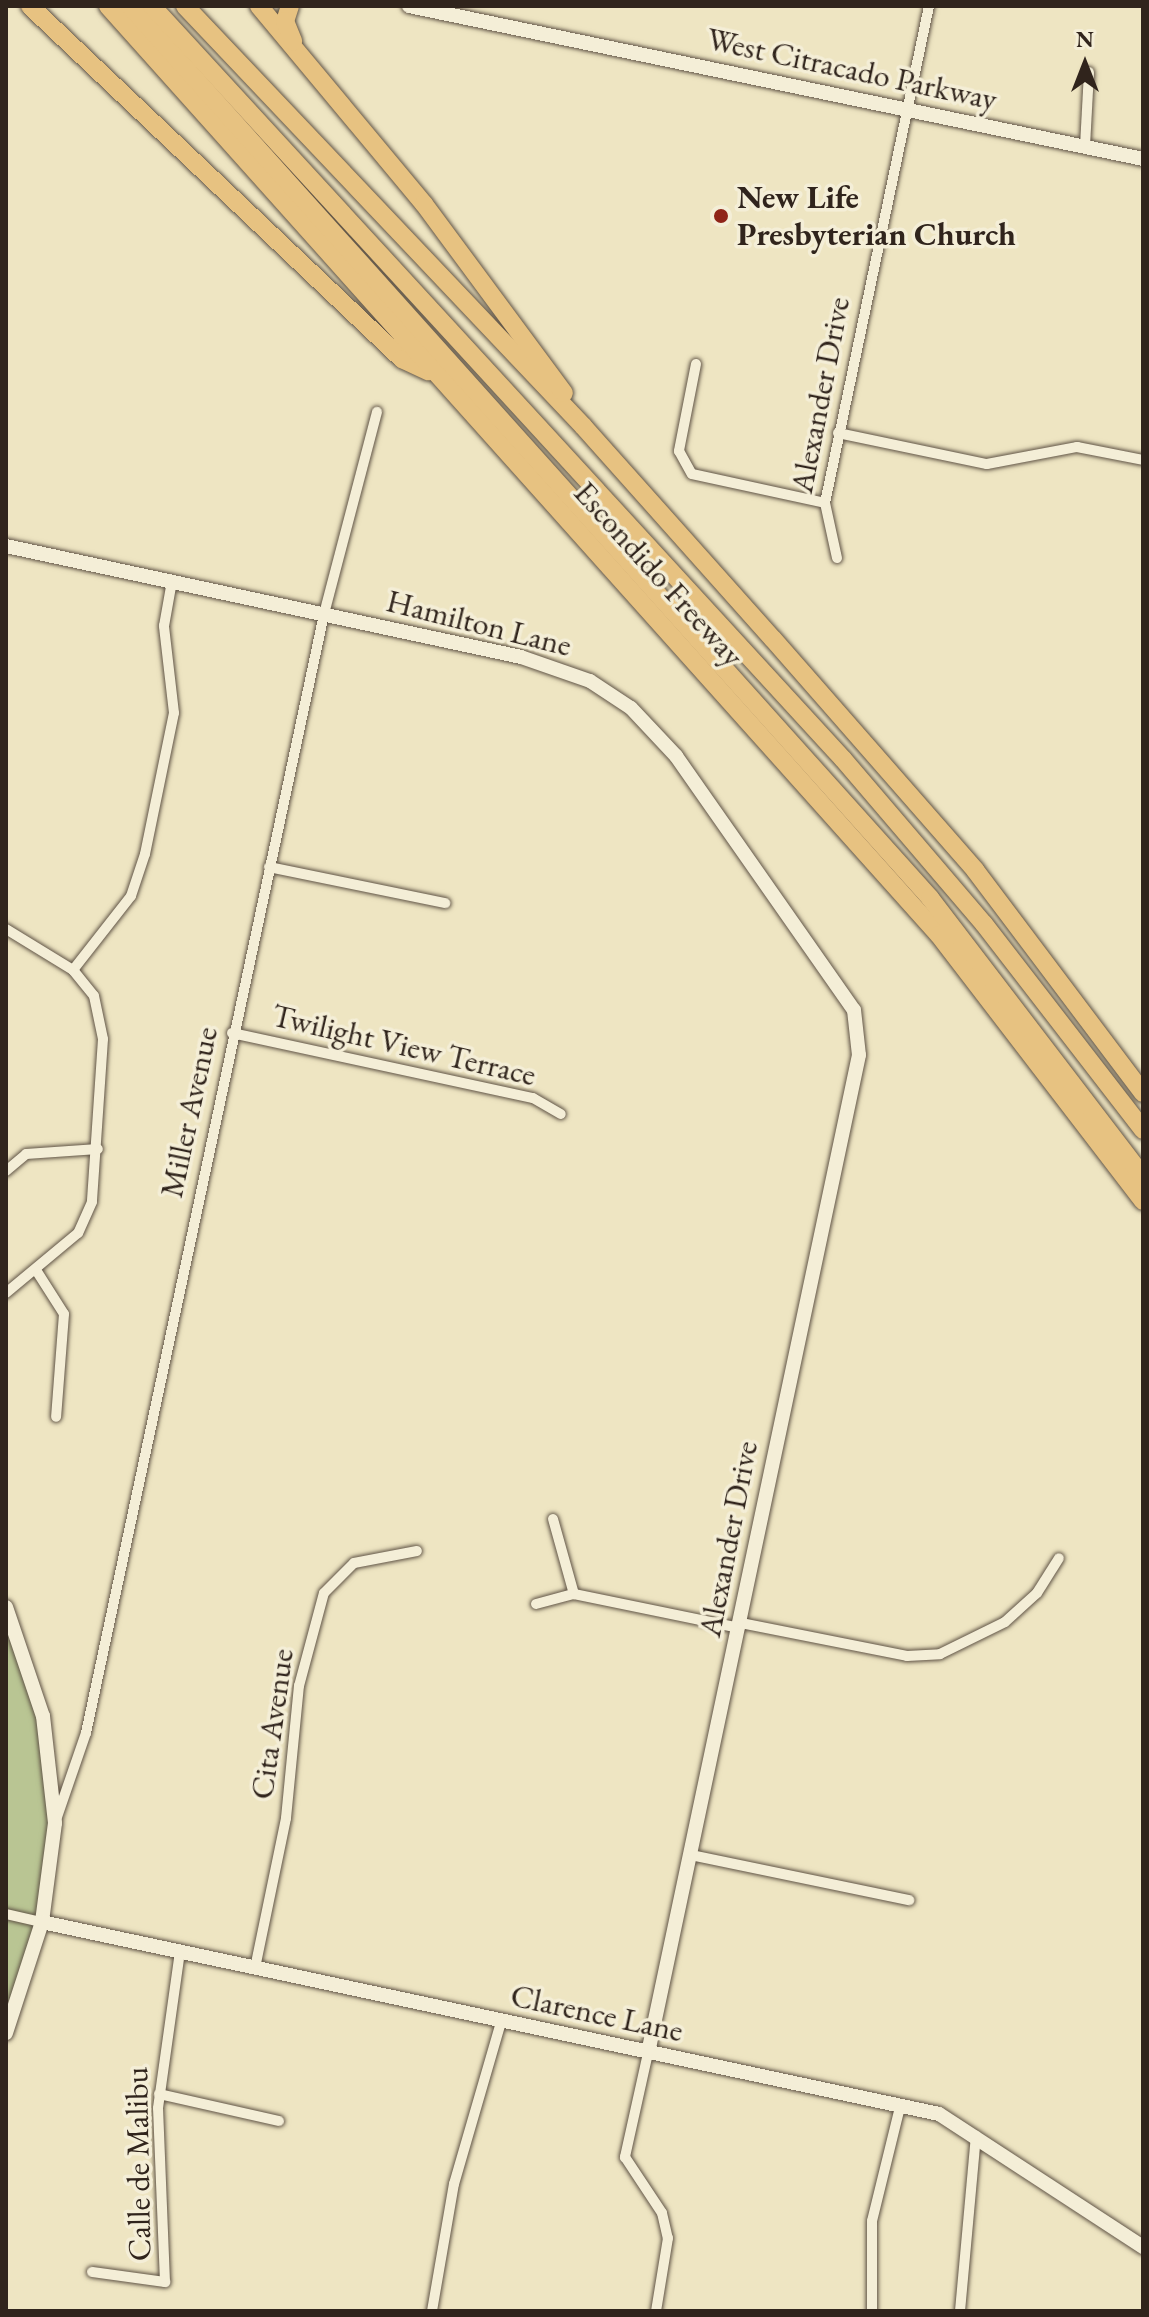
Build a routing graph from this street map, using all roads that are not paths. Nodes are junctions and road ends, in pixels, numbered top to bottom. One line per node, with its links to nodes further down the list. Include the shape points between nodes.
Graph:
1 (30, 6): 19 (highway, via 402,359)
2 (108, 6): 16 (highway, Escondido Freeway)
3 (130, 6): 17 (highway)
4 (152, 6): 37 (highway, via 843,759 984,924)
5 (259, 6): 11 (highway)
6 (290, 6): 11 (highway, via 285,26)
7 (409, 6): 10 (street, West Citracado Parkway)
8 (929, 6): 13 (street, Alexander Drive)
9 (188, 9): 21 (highway, Escondido Freeway)
10 (451, 11): 13 (street, West Citracado Parkway)
11 (298, 51): 21 (highway, via 424,204)
12 (1089, 72): 14 (street)
13 (907, 109): 14 (street, West Citracado Parkway); 22 (street, Alexander Drive)
14 (1085, 146): 15 (street, West Citracado Parkway)
15 (1143, 159)
16 (293, 211): 17 (highway); 19 (highway, Escondido Freeway)
17 (378, 279): 40 (highway, via 930,898)
18 (696, 364): 24 (street, via 679,451 692,474)
19 (436, 375): 41 (highway, Escondido Freeway, via 939,935)
20 (377, 412): 28 (street, Miller Avenue)
21 (583, 426): 35 (highway, Escondido Freeway, via 975,870)
22 (838, 433): 23 (street, via 987,464 1066,448); 24 (street, Alexander Drive)
23 (1143, 460)
24 (825, 503): 26 (street, Alexander Drive)
25 (6, 546): 27 (street, Hamilton Lane)
26 (837, 558)
27 (172, 581): 28 (street, Hamilton Lane); 32 (street, via 164,626 174,713 145,854 131,896)
28 (324, 614): 29 (street, Miller Avenue); 34 (street, Hamilton Lane, via 546,664 631,708 676,756 836,977)
29 (269, 867): 30 (street); 33 (street, Miller Avenue)
30 (445, 903)
31 (6, 929): 32 (street)
32 (73, 970): 38 (street, via 94,996 103,1039)
33 (232, 1033): 36 (street, Twilight View Terrace, via 533,1098); 52 (street, Miller Avenue, via 86,1733)
34 (859, 1036): 51 (street, Alexander Drive)
35 (1143, 1093)
36 (561, 1114)
37 (1143, 1130)
38 (98, 1149): 39 (street, via 26,1154); 42 (street, via 92,1202 78,1233)
39 (6, 1171)
40 (1143, 1177)
41 (1143, 1201)
42 (36, 1270): 43 (street); 44 (street, via 64,1314)
43 (6, 1293)
44 (56, 1417)
45 (553, 1519): 48 (street)
46 (417, 1551): 58 (street, Cita Avenue, via 354,1563 324,1593 299,1686 286,1818)
47 (1059, 1558): 51 (street, via 1037,1593 1005,1622 940,1654 907,1656)
48 (574, 1594): 49 (street); 51 (street)
49 (536, 1604)
50 (6, 1607): 52 (street, via 43,1716)
51 (740, 1625): 53 (street, Alexander Drive)
52 (55, 1823): 56 (street)
53 (691, 1855): 54 (street); 61 (street, Alexander Drive)
54 (909, 1900)
55 (6, 1914): 56 (street, Clarence Lane)
56 (42, 1922): 57 (street, Clarence Lane); 60 (street)
57 (180, 1951): 58 (street, Clarence Lane); 62 (street, Calle de Malibu)
58 (255, 1968): 59 (street, Clarence Lane)
59 (501, 2022): 61 (street, Clarence Lane); 68 (street, via 454,2184)
60 (6, 2033)
61 (648, 2053): 63 (street, Clarence Lane); 69 (street, via 625,2157 662,2213 668,2238)
62 (159, 2094): 64 (street); 67 (street, Calle de Malibu, via 165,2282)
63 (900, 2107): 65 (street, Clarence Lane, via 939,2114); 70 (street, via 872,2221)
64 (279, 2121)
65 (976, 2134): 66 (street, Clarence Lane); 71 (street)
66 (1143, 2247)
67 (92, 2272)
68 (432, 2311)
69 (656, 2311)
70 (872, 2311)
71 (960, 2311)

